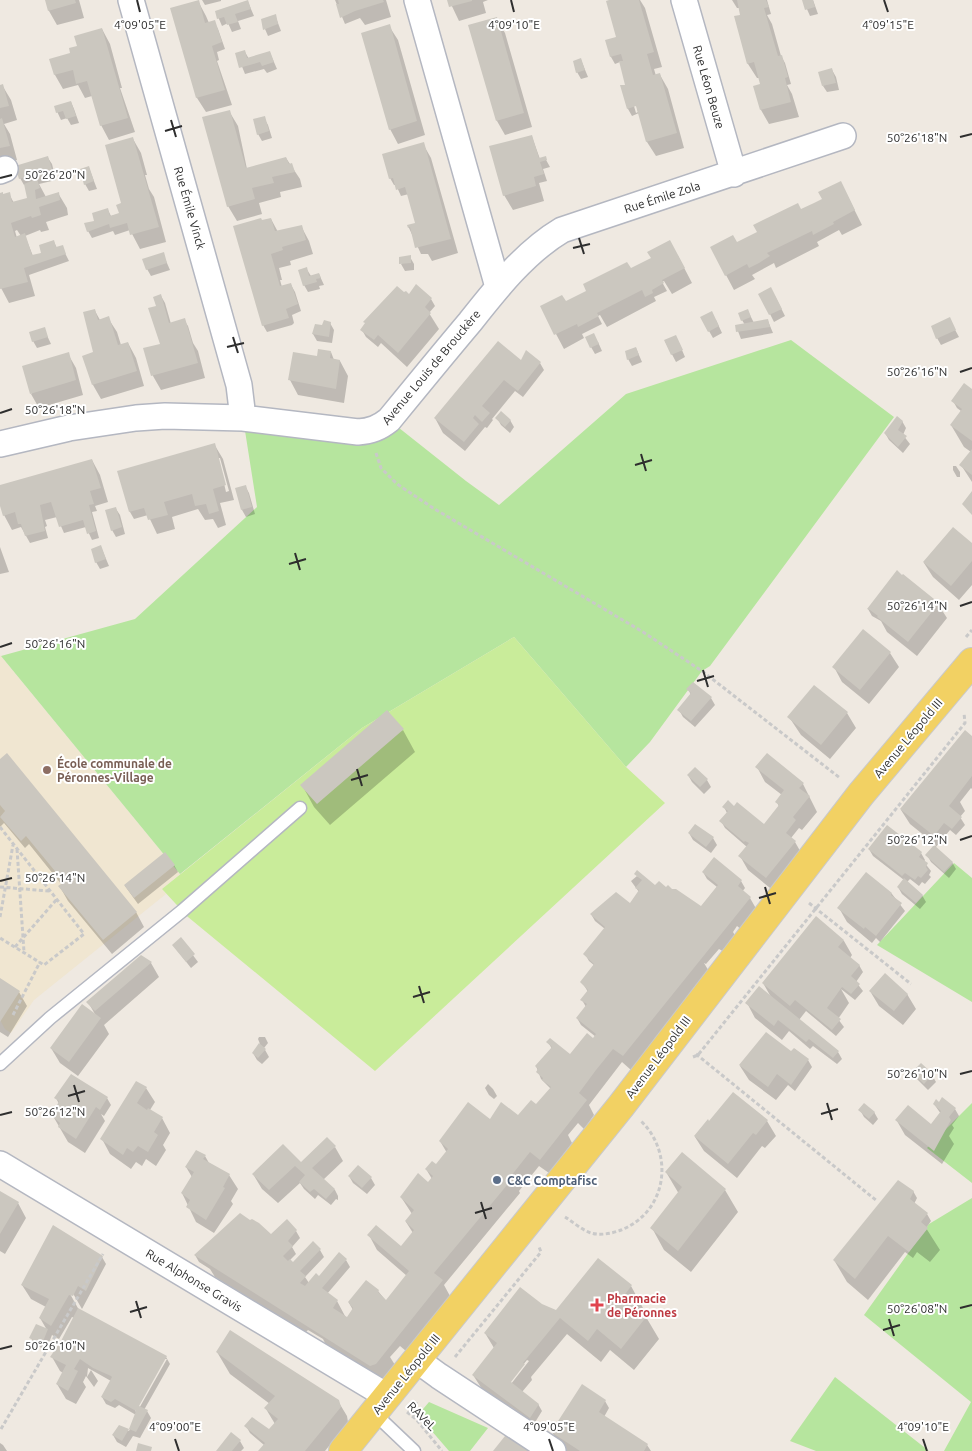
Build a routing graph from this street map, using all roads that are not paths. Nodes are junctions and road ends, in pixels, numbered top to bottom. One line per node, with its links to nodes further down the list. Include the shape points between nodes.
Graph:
1 (131, 0): 7 (street, Rue Émile Vinck, via 239,385)
2 (417, 0): 6 (street)
3 (684, 0): 5 (street, Rue Léon Beuze)
4 (844, 136): 5 (street, Rue Émile Zola)
5 (734, 174): 6 (street, Rue Émile Zola, via 562,230 539,246)
6 (498, 287): 7 (street, Avenue Louis de Brouckère, via 379,428 358,432)
7 (243, 418): 8 (street, Avenue Louis de Brouckère, via 136,418)
8 (2, 437)
9 (972, 662): 13 (main road, Avenue Léopold III, via 861,794 621,1106)
10 (300, 808): 11 (lane, via 182,911 50,1018)
11 (0, 1064)
12 (0, 1164): 14 (street, Rue Alphonse Gravis, via 115,1232)
13 (417, 1360): 14 (main road, Avenue Léopold III); 17 (street)
14 (380, 1404): 15 (main road, Avenue Léopold III); 16 (lane)
15 (343, 1451)
16 (414, 1451)
17 (553, 1451)

